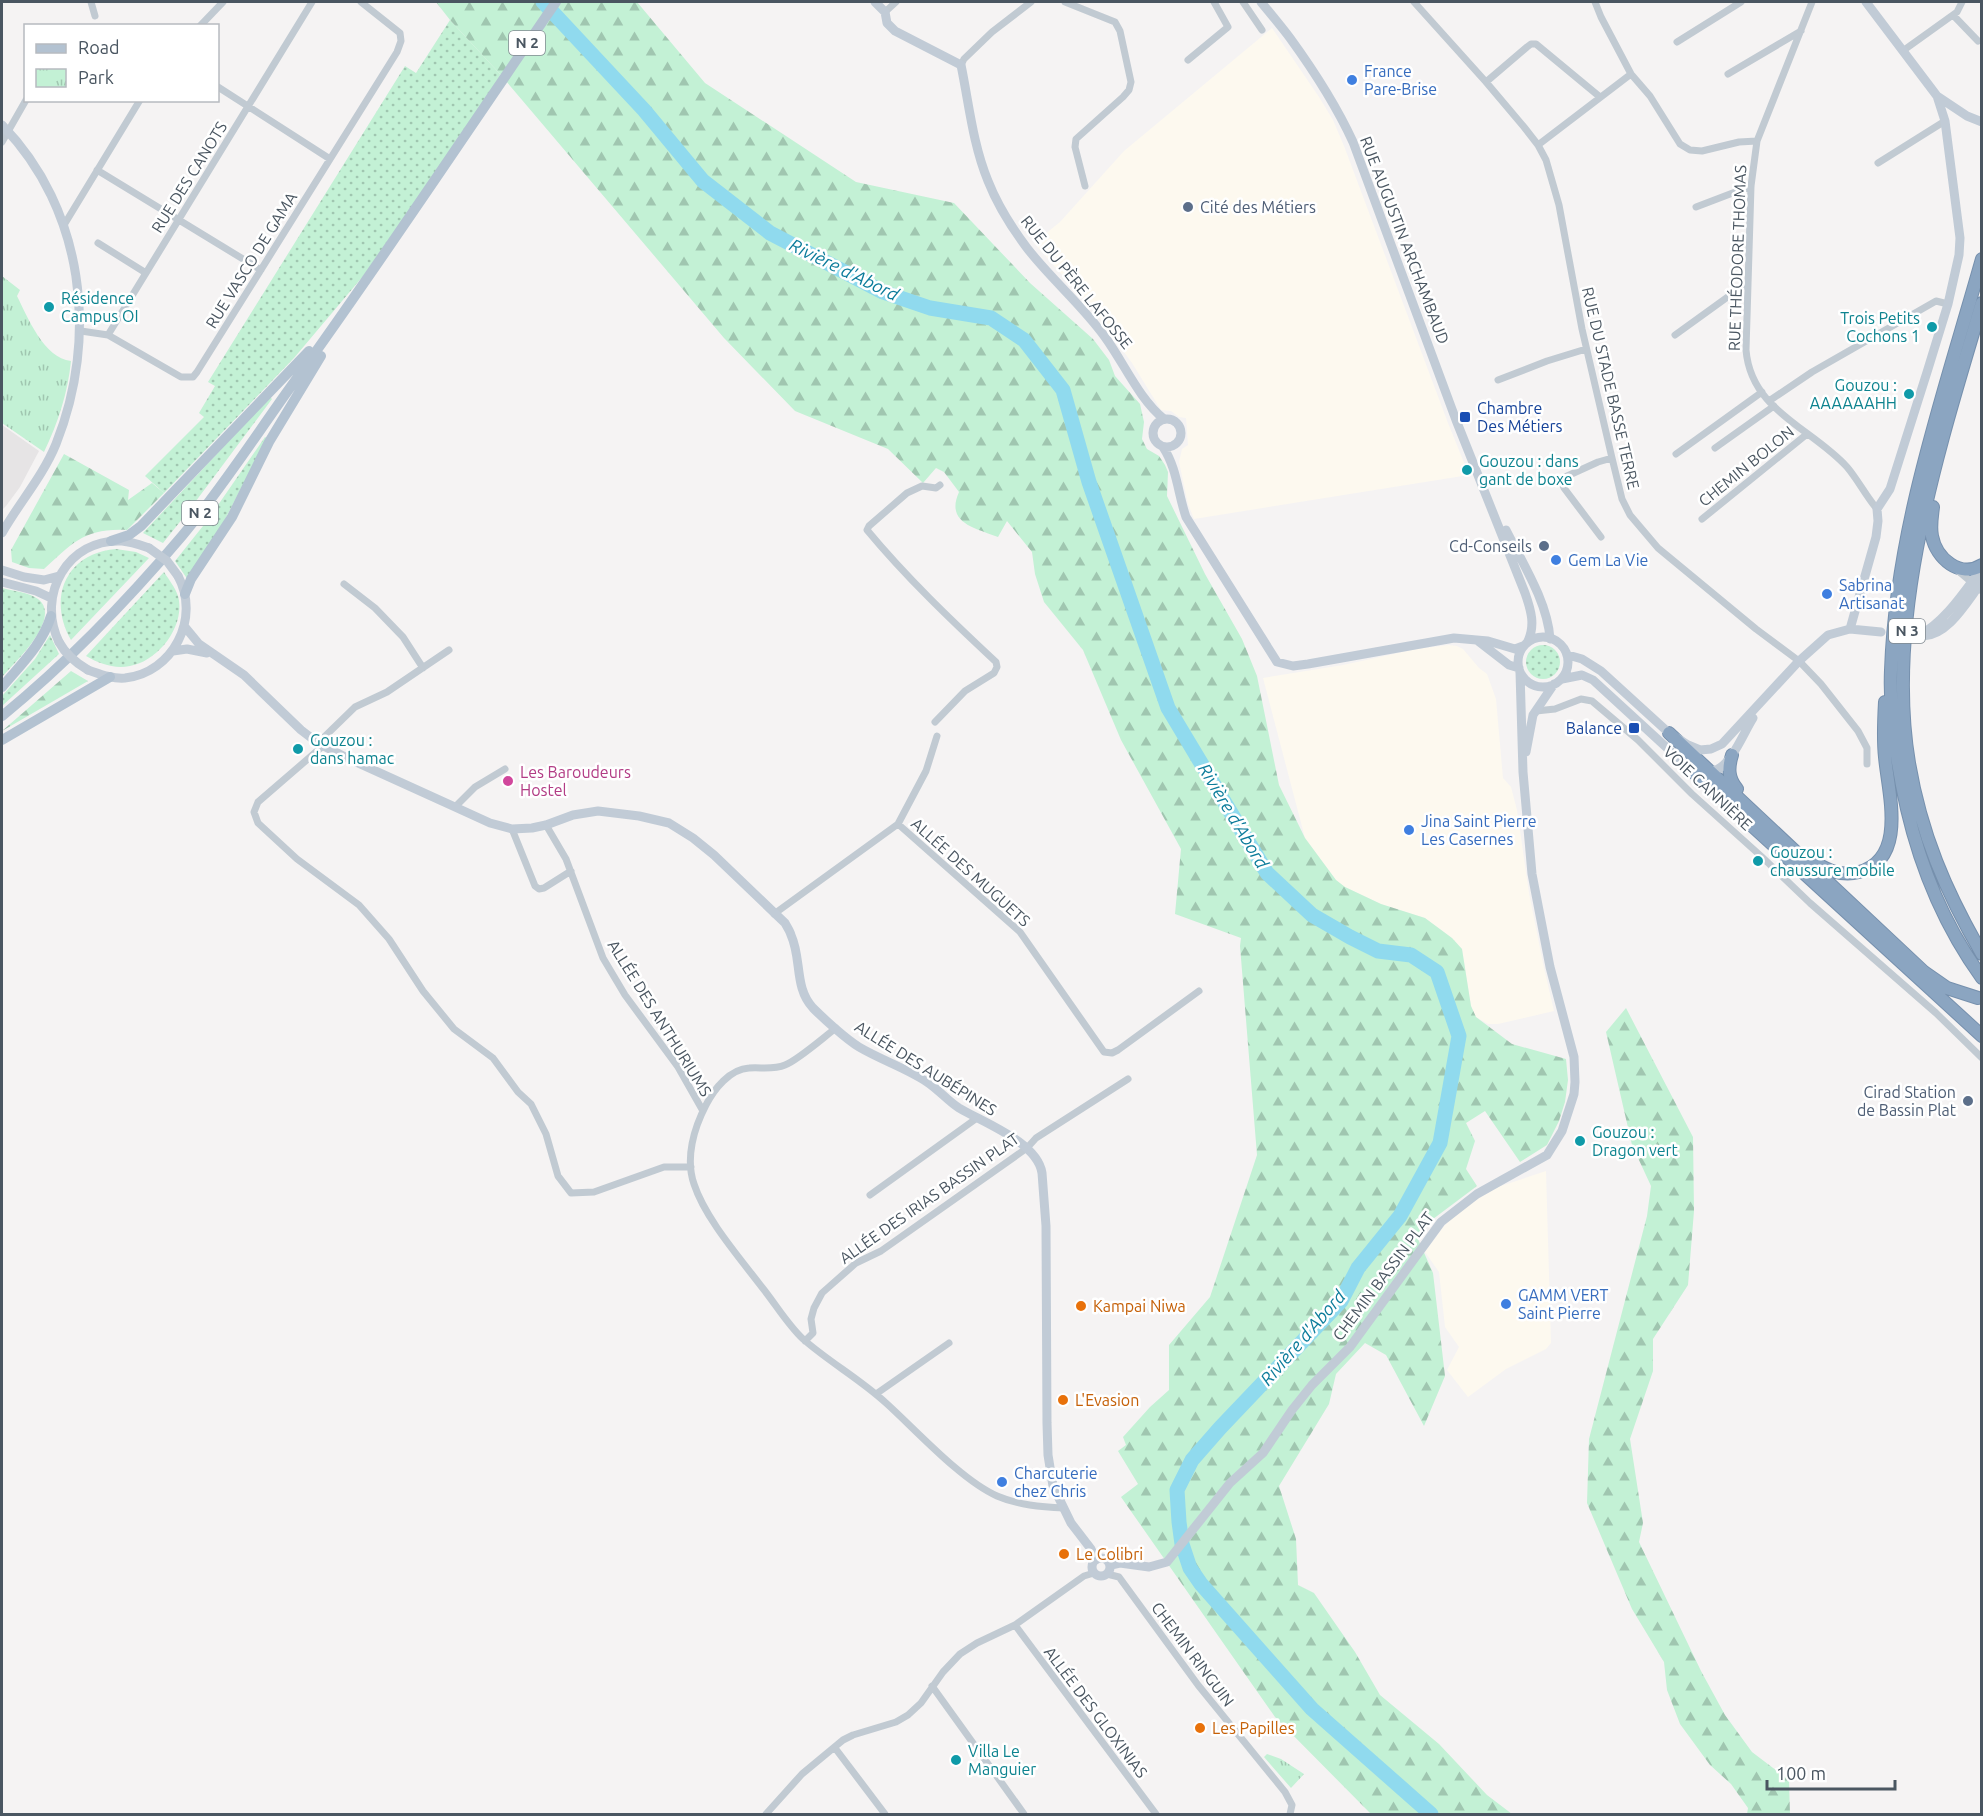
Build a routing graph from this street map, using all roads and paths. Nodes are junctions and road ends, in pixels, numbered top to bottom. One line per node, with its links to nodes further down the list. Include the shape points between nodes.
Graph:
1 (91, 2): 23 (street)
2 (223, 2): 24 (street)
3 (312, 2): 41 (street, RUE DES CANOTS)
4 (361, 2): 48 (street, RUE VASCO DE GAMA, via 400,33 401,41)
5 (556, 2): 60 (main road, N 2)
6 (875, 2): 21 (street)
7 (896, 2): 21 (street)
8 (1031, 2): 32 (street, via 992,32)
9 (1065, 2): 20 (street)
10 (1214, 2): 31 (street, via 1228,27)
11 (1243, 2): 25 (street)
12 (1262, 2): 27 (street, RUE AUGUSTIN ARCHAMBAUD)
13 (1269, 2): 27 (street, RUE AUGUSTIN ARCHAMBAUD)
14 (1413, 2): 35 (street, RUE DU STADE BASSE TERRE)
15 (1595, 2): 33 (street)
16 (1741, 2): 29 (street)
17 (1812, 2): 26 (street, RUE THÉODORE THOMAS)
18 (1866, 2): 30 (street)
19 (1962, 2): 22 (street)
20 (1086, 5): 51 (street, via 1115,22 1131,82 1123,97 1077,139 1075,147)
21 (885, 12): 32 (street, via 887,23 895,32)
22 (1953, 15): 28 (street); 30 (street)
23 (94, 16)
24 (202, 24)
25 (1262, 30)
26 (1801, 31): 34 (street); 45 (street, RUE THÉODORE THOMAS)
27 (1289, 36): 80 (street, RUE AUGUSTIN ARCHAMBAUD, via 1327,92 1353,142)
28 (1978, 41)
29 (1677, 42)
30 (1904, 50): 37 (street)
31 (1188, 60)
32 (961, 65): 70 (street, RUE DU PÈRE LAFOSSE, via 988,183 1028,249 1088,315)
33 (1632, 74): 38 (street); 45 (street, via 1680,144 1690,150)
34 (1728, 74)
35 (1486, 82): 38 (street, via 1527,47 1536,44); 47 (street, RUE DU STADE BASSE TERRE)
36 (219, 88): 41 (street)
37 (1937, 96): 42 (street); 43 (street)
38 (1600, 97): 47 (street)
39 (24, 102): 44 (street)
40 (139, 102): 50 (street)
41 (249, 106): 48 (street); 54 (street, RUE DES CANOTS)
42 (1945, 121): 49 (street); 62 (street, via 1960,238)
43 (1982, 122)
44 (5, 128): 46 (street); 55 (street, via 47,186)
45 (1757, 141): 52 (street, RUE THÉODORE THOMAS)
46 (2, 142)
47 (1538, 145): 67 (street, RUE DU STADE BASSE TERRE, via 1559,204)
48 (330, 159): 58 (street, RUE VASCO DE GAMA)
49 (1878, 163)
50 (97, 170): 54 (street); 55 (street)
51 (1085, 186)
52 (1751, 186): 53 (street); 61 (street, RUE THÉODORE THOMAS)
53 (1696, 207)
54 (178, 220): 58 (street); 59 (street, RUE DES CANOTS)
55 (64, 225): 64 (street, via 79,285)
56 (98, 243): 59 (street)
57 (1982, 259): 100 (highway, N 3, via 1918,481)
58 (261, 270): 65 (street, RUE VASCO DE GAMA, via 193,377 181,377)
59 (146, 273): 65 (street, RUE DES CANOTS)
60 (367, 281): 89 (main road, via 299,363 141,526); 98 (main road, via 269,442 232,517); 120 (main road, N 2, via 183,535 79,647)
61 (1748, 283): 66 (street); 69 (street, RUE THÉODORE THOMAS, via 1747,368)
62 (1948, 304): 71 (street, via 1936,301 1812,372); 83 (street, via 1890,489)
63 (1980, 308): 90 (highway, N 3, via 1932,517 1932,536); 140 (highway, N 3, via 1930,484 1908,609 1903,700 1909,763 1925,831 1951,898)
64 (81, 331): 65 (street, RUE VASCO DE GAMA); 84 (street, via 69,408 56,445)
65 (108, 335)
66 (1675, 335)
67 (1586, 349): 68 (street); 79 (street, RUE DU STADE BASSE TERRE)
68 (1497, 380)
69 (1762, 392): 71 (street, RUE THÉODORE THOMAS); 78 (street)
70 (1145, 398): 72 (street, RUE DU PÈRE LAFOSSE); 73 (street, RUE DU PÈRE LAFOSSE)
71 (1771, 403): 74 (street, RUE THÉODORE THOMAS); 77 (street)
72 (1164, 419): 73 (street); 75 (street, via 1173,420 1180,427 1180,438)
73 (1154, 426): 76 (street, via 1154,439)
74 (1807, 434): 83 (street, RUE THÉODORE THOMAS, via 1846,466); 85 (street, CHEMIN BOLON)
75 (1175, 444): 76 (street); 81 (street)
76 (1163, 447): 81 (street)
77 (1716, 448)
78 (1676, 454)
79 (1612, 458): 88 (street, via 1565,477 1562,483); 112 (street, RUE DU STADE BASSE TERRE, via 1622,499 1649,538)
80 (1474, 464): 105 (street, RUE AUGUSTIN ARCHAMBAUD, via 1536,592 1548,621); 107 (street, RUE AUGUSTIN ARCHAMBAUD, via 1531,610 1532,633)
81 (1175, 473): 106 (street, via 1186,517 1277,662 1286,666 1308,664 1444,639)
82 (940, 485): 121 (street, via 922,486 907,493 867,530 996,662 994,673 965,692)
83 (1876, 509): 103 (street, via 1876,537)
84 (10, 518): 86 (street); 87 (street)
85 (1702, 519)
86 (2, 524)
87 (2, 533)
88 (1601, 537)
89 (111, 541): 94 (street, via 76,556); 98 (street, bridge, via 136,543 168,561)
90 (1946, 561): 91 (highway, via 1968,570); 97 (street)
91 (1982, 566): 97 (street)
92 (2, 570): 94 (street, via 44,580)
93 (1982, 575): 97 (street)
94 (59, 576): 99 (street)
95 (2, 582): 99 (street)
96 (344, 584): 113 (street, via 403,637)
97 (1978, 586): 97 (street, via 1930,630 1918,636 1932,636 1944,628)
98 (185, 594): 102 (street)
99 (51, 598): 101 (street)
100 (1896, 608): 137 (highway, N 3, via 1883,739 1892,820 1886,850 1872,866 1848,875 1826,869); 141 (highway, N 3, via 1891,671 1893,731 1914,838 1940,906)
101 (51, 616): 115 (street, bridge, via 65,652 88,670); 117 (main road, via 36,647)
102 (184, 627): 109 (street); 110 (street, ALLÉE DES AUBÉPINES)
103 (1850, 629): 104 (street); 112 (street, via 1828,635)
104 (1881, 632)
105 (1550, 639): 107 (street, via 1539,638); 111 (street)
106 (1476, 640): 107 (street, via 1515,650); 114 (street)
107 (1525, 645): 114 (street, via 1519,654)
108 (449, 650): 113 (street)
109 (173, 651): 110 (street, ALLÉE DES AUBÉPINES, via 187,649); 115 (street, via 151,670 124,678)
110 (216, 655): 125 (street, ALLÉE DES AUBÉPINES)
111 (1568, 655): 116 (street, via 1568,670); 122 (street, via 1601,671)
112 (1798, 661): 118 (street); 127 (street, RUE DU STADE BASSE TERRE, via 1858,731 1867,748)
113 (423, 668): 125 (street, via 387,693 355,707)
114 (1519, 670): 116 (street, via 1534,685); 131 (street, CHEMIN BASSIN PLAT)
115 (110, 677): 124 (main road)
116 (1558, 682): 119 (street, CHEMIN BASSIN PLAT); 129 (street, via 1582,675 1593,680)
117 (2, 687)
118 (1765, 700): 122 (street, via 1722,744 1710,749 1700,750); 126 (street)
119 (1536, 711): 131 (street, CHEMIN BASSIN PLAT); 146 (street, VOIE CANNIÈRE, via 1581,699 1592,700)
120 (2, 716)
121 (935, 722)
122 (1669, 733): 130 (highway)
123 (937, 736): 134 (street, ALLÉE DES MUGUETS, via 926,771)
124 (2, 740)
125 (321, 744): 132 (street, ALLÉE DES AUBÉPINES); 151 (street, via 258,802 254,812 258,823 297,859 359,905 389,939 454,1029 493,1058 531,1104 546,1134 558,1176 571,1192 594,1192 664,1167)
126 (1732, 755): 130 (street, via 1719,769); 133 (highway, via 1728,768 1734,787)
127 (1867, 764)
128 (505, 769): 132 (street, via 475,787)
129 (1690, 769): 130 (street); 145 (highway)
130 (1710, 771): 133 (highway)
131 (1523, 772): 158 (street, CHEMIN BASSIN PLAT, via 1535,891 1574,1066 1571,1107 1555,1145 1547,1155 1477,1194 1441,1222 1350,1347 1312,1385 1263,1453 1230,1483 1167,1562 1149,1567 1120,1563)
132 (455, 807): 136 (street, ALLÉE DES AUBÉPINES)
133 (1759, 815): 137 (highway)
134 (898, 824): 139 (street, ALLÉE DES MUGUETS); 142 (street, ALLÉE DES MUGUETS, via 1020,932 1104,1052 1118,1050)
135 (546, 825): 136 (street, ALLÉE DES AUBÉPINES); 138 (street, ALLÉE DES ANTHURIUMS); 139 (street, ALLÉE DES AUBÉPINES, via 598,811 669,823 714,855)
136 (512, 829): 138 (street, via 539,889)
137 (1793, 850): 143 (highway, via 1924,972 1947,987)
138 (571, 871): 148 (street, ALLÉE DES ANTHURIUMS, via 603,958 678,1067)
139 (774, 914): 144 (street, ALLÉE DES AUBÉPINES, via 792,936 803,992 812,1007)
140 (1982, 954)
141 (1982, 978)
142 (1199, 991)
143 (1978, 998)
144 (836, 1028): 148 (street, via 787,1065 737,1071 712,1094); 149 (street, ALLÉE DES AUBÉPINES, via 856,1046 926,1081)
145 (1982, 1036)
146 (1982, 1058)
147 (1128, 1079): 150 (street, ALLÉE DES IRIAS BASSIN PLAT, via 1036,1138)
148 (703, 1112): 151 (street, via 693,1138)
149 (977, 1118): 150 (street, ALLÉE DES AUBÉPINES); 152 (street)
150 (1027, 1148): 153 (street, ALLÉE DES IRIAS BASSIN PLAT, via 881,1251 856,1263 822,1293 814,1308 813,1333); 156 (street, ALLÉE DES AUBÉPINES, via 1037,1157 1042,1173 1048,1455 1053,1486)
151 (691, 1167): 153 (street, via 693,1183 720,1231)
152 (870, 1195)
153 (805, 1341): 155 (street)
154 (950, 1342): 155 (street)
155 (876, 1394): 156 (street, via 975,1482 996,1495 1020,1503)
156 (1064, 1508): 157 (street, ALLÉE DES AUBÉPINES)
157 (1096, 1560): 158 (street, via 1105,1558); 159 (street)
158 (1109, 1570): 159 (street, via 1102,1577); 167 (street, CHEMIN RINGUIN, via 1119,1577 1198,1685 1285,1792 1292,1805)
159 (1094, 1573): 160 (street, via 1084,1576)
160 (1016, 1625): 161 (street, via 960,1654); 166 (street, ALLÉE DES GLOXINIAS)
161 (932, 1686): 162 (street, via 908,1715 853,1735); 165 (street)
162 (835, 1748): 163 (street, via 802,1774); 164 (street)
163 (766, 1815)
164 (885, 1815)
165 (1024, 1815)
166 (1156, 1815)
167 (1290, 1815)

